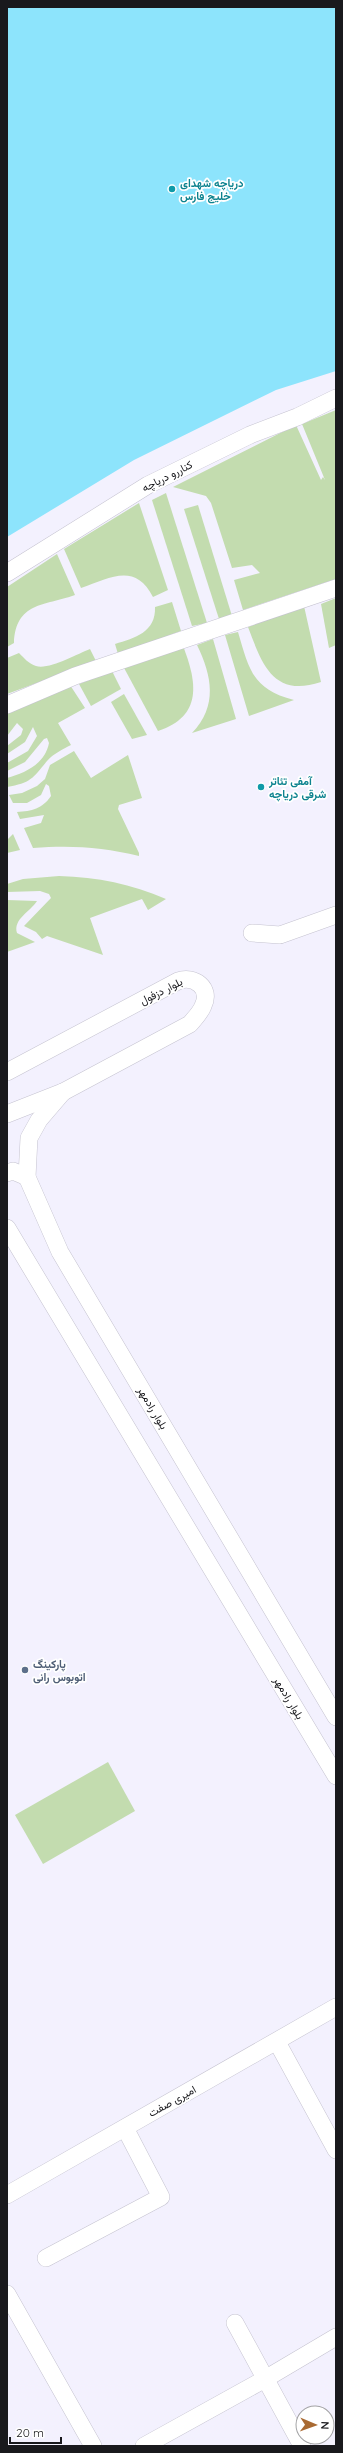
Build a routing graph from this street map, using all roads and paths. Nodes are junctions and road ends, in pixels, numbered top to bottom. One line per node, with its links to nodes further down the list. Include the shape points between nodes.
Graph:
1 (336, 398): 2 (street, کناررو دریاچه, via 297,417 250,435 148,485)
2 (7, 573)
3 (336, 588): 4 (street, via 75,676)
4 (7, 705)
5 (336, 915): 6 (street, via 280,934)
6 (252, 933)
7 (7, 1072): 8 (street, بلوار دزفول, via 178,981 186,978 196,980 202,986 205,993 204,1006 190,1024)
8 (63, 1092): 9 (street, بلوار دزفول); 11 (street, بلوار رادمهر, via 39,1120 29,1138)
9 (7, 1114)
10 (7, 1173): 11 (street, via 13,1171)
11 (27, 1177): 13 (street, بلوار رادمهر, via 60,1252)
12 (7, 1228): 14 (street, بلوار رادمهر)
13 (336, 1717)
14 (336, 1776)
15 (336, 2006): 16 (street, امیری صفت)
16 (277, 2042): 17 (street, امیری صفت); 18 (street)
17 (125, 2128): 19 (street, امیری صفت); 20 (street, via 161,2197)
18 (336, 2150)
19 (7, 2195)
20 (46, 2258)
21 (7, 2294): 25 (street)
22 (234, 2323): 24 (street)
23 (336, 2337): 24 (street)
24 (265, 2379): 26 (street); 27 (street)
25 (93, 2446)
26 (144, 2446)
27 (302, 2446)

